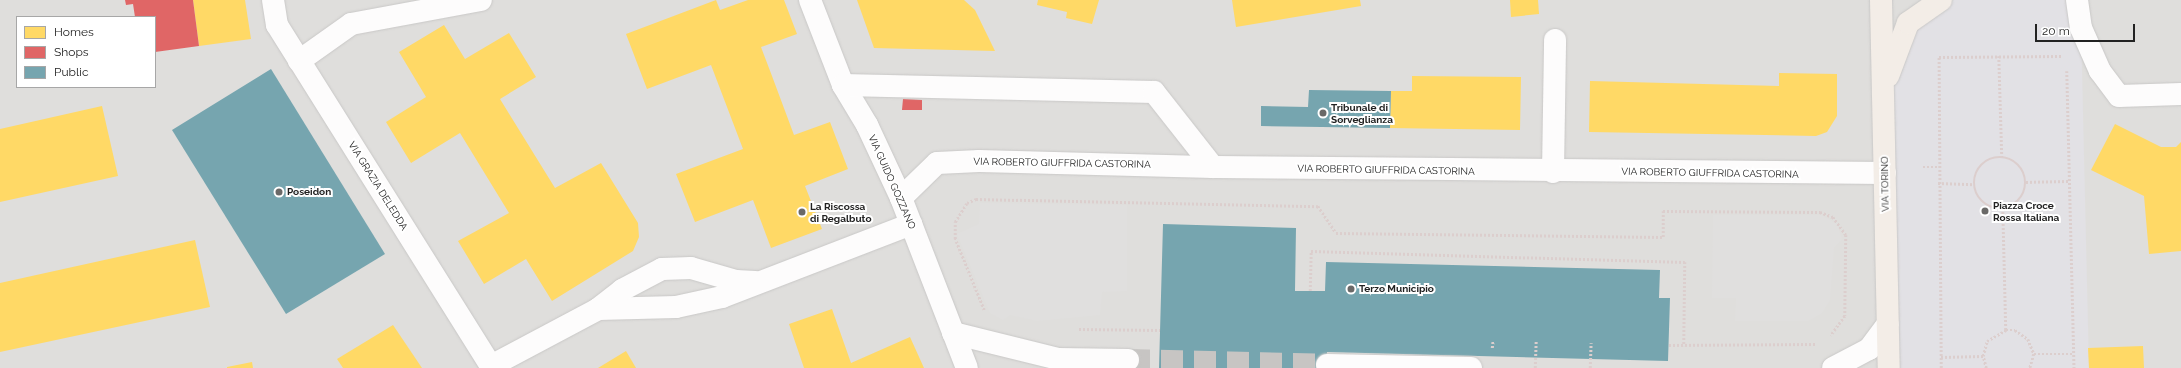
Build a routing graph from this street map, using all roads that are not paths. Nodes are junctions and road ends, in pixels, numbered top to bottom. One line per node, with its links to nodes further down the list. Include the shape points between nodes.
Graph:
1 (273, 0): 8 (street, VIA GRAZIA DELEDDA, via 277,25)
2 (481, 0): 8 (street, via 351,24)
3 (810, 0): 9 (street, VIA GUIDO GOZZANO)
4 (1881, 0): 10 (main road, VIA TORINO)
5 (1941, 0): 10 (main road, via 1908,23)
6 (2077, 0): 11 (street, via 2081,28 2094,57 2120,96)
7 (1555, 40): 13 (street)
8 (300, 61): 24 (street, VIA GRAZIA DELEDDA)
9 (843, 85): 12 (street, via 1154,92); 15 (street, VIA GUIDO GOZZANO, via 867,125)
10 (1885, 85): 14 (main road, VIA TORINO)
11 (2181, 94)
12 (1213, 167): 13 (street, VIA ROBERTO GIUFFRIDA CASTORINA); 15 (street, VIA ROBERTO GIUFFRIDA CASTORINA, via 979,161 937,163)
13 (1553, 172): 14 (street, VIA ROBERTO GIUFFRIDA CASTORINA)
14 (1885, 173): 19 (main road, VIA TORINO)
15 (901, 198): 16 (street, VIA GUIDO GOZZANO)
16 (911, 224): 17 (street); 20 (street, VIA GUIDO GOZZANO)
17 (759, 283): 18 (street, via 722,297 676,307); 18 (street, via 676,266 643,278)
18 (598, 309): 24 (street)
19 (1888, 324): 27 (street, via 1869,349); 28 (main road, VIA TORINO)
20 (953, 333): 22 (street); 25 (street, VIA GUIDO GOZZANO)
21 (1128, 360): 22 (street)
22 (1051, 363)
23 (1327, 365): 26 (street)
24 (491, 367)
25 (967, 368)
26 (1471, 368)
27 (1833, 368)
28 (1889, 368)

